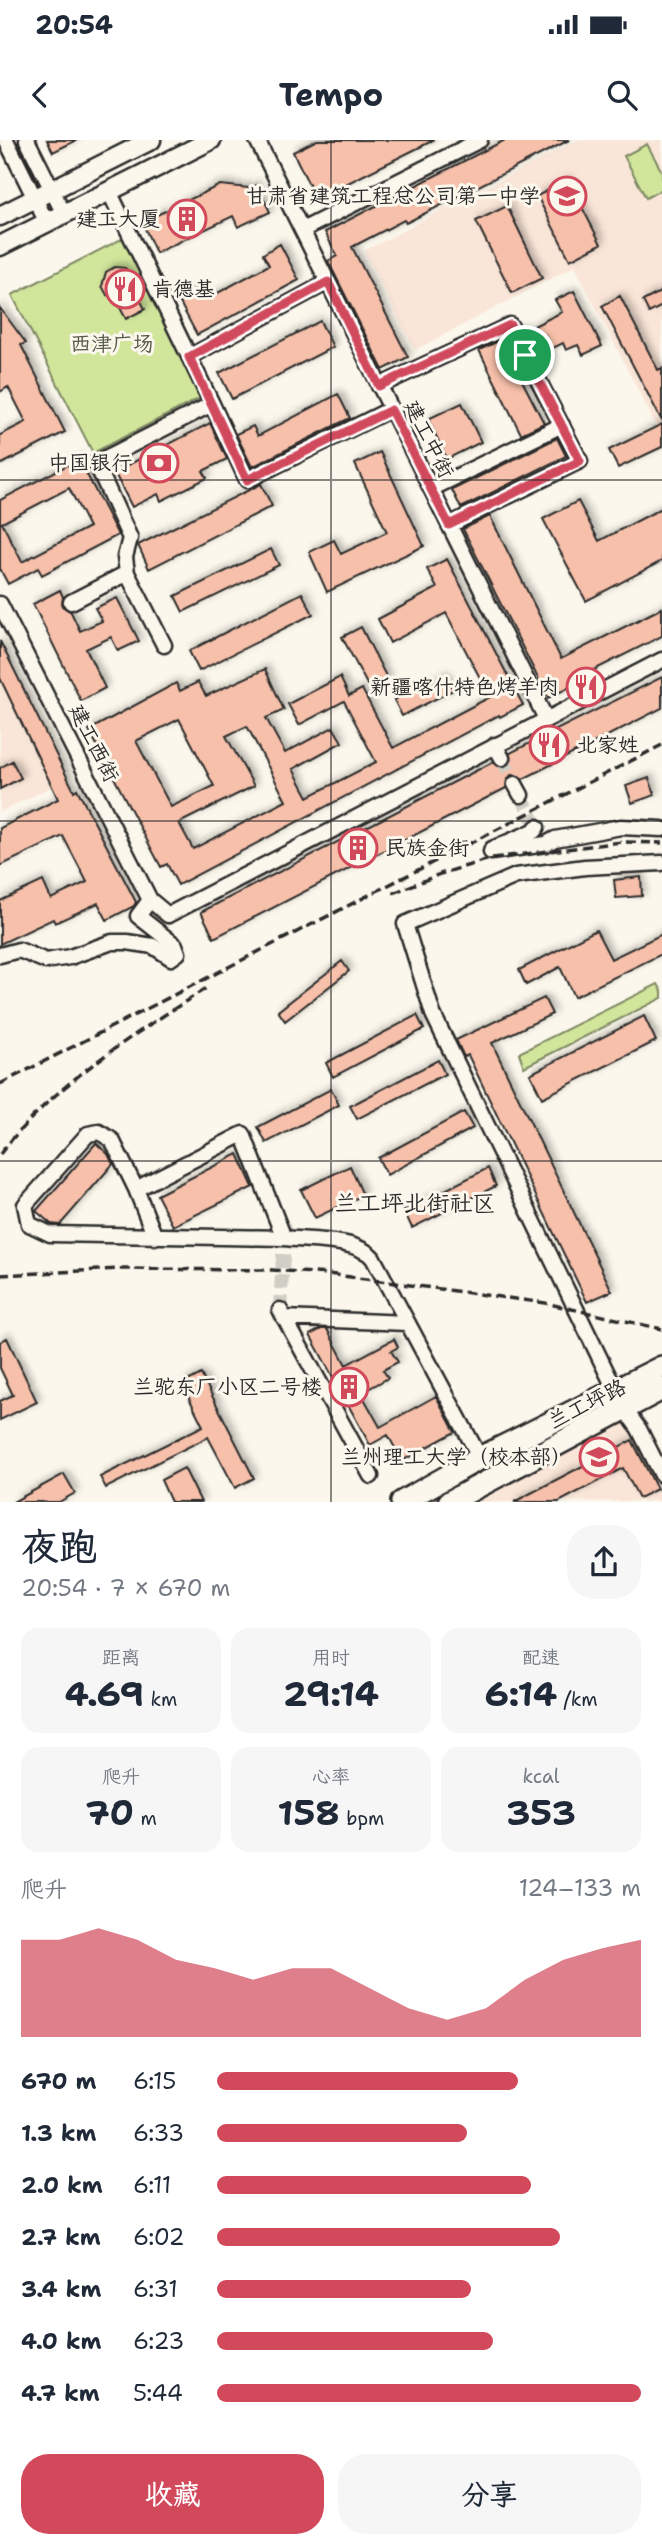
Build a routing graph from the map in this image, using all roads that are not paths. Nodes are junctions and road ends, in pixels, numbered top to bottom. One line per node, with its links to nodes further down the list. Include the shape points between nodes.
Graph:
1 (6, 140): 9 (street)
2 (27, 140): 7 (street)
3 (151, 140): 7 (main road)
4 (211, 140): 8 (main road)
5 (257, 140): 13 (street, 建工中街)
6 (480, 140): 13 (street)
7 (52, 190): 9 (main road); 10 (street)
8 (109, 191): 10 (main road); 16 (street)
9 (35, 198): 11 (main road); 12 (street)
10 (64, 214): 12 (main road)
11 (0, 216)
12 (45, 224): 14 (main road)
13 (302, 230): 15 (street, 建工中街)
14 (0, 246)
15 (328, 282): 16 (street); 17 (street, 建工中街)
16 (189, 357): 18 (street)
17 (379, 386): 19 (street, 建工中街); 20 (street, via 510,325)
18 (212, 404): 19 (street, via 247,480); 23 (street, via 96,463 130,538)
19 (391, 410): 21 (street, 建工中街)
20 (562, 425): 21 (street); 22 (street, via 580,461)
21 (431, 489): 22 (street, 建工中街)
22 (449, 525): 28 (street, 建工中街)
23 (127, 573): 24 (street); 26 (street)
24 (71, 602)
25 (0, 604): 32 (street, 建工西街)
26 (164, 645)
27 (662, 660): 28 (street)
28 (546, 719): 32 (street, via 498,751 168,915)
29 (537, 827): 30 (street, via 491,852 621,827)
30 (662, 829)
31 (662, 863): 40 (street, via 516,876 405,924 433,1014)
32 (150, 900): 33 (street, via 138,916 175,945 178,953 171,958 153,946 127,942 46,961 19,950)
33 (0, 955)
34 (136, 1189): 35 (street); 35 (street, via 112,1140 99,1132 88,1134 25,1205 29,1224 50,1234); 36 (street, via 243,1134)
35 (155, 1237): 36 (street)
36 (284, 1238): 37 (street, via 356,1245 367,1251)
37 (407, 1323): 41 (street); 43 (street, via 282,1314)
38 (662, 1367): 40 (highway, 兰工坪路)
39 (662, 1389): 40 (highway, 兰工坪路)
40 (620, 1399): 41 (highway, 兰工坪路); 42 (street); 45 (highway, 兰工坪路)
41 (480, 1458): 44 (highway, 兰工坪路)
42 (662, 1475)
43 (371, 1476)
44 (402, 1502)
45 (449, 1502)

